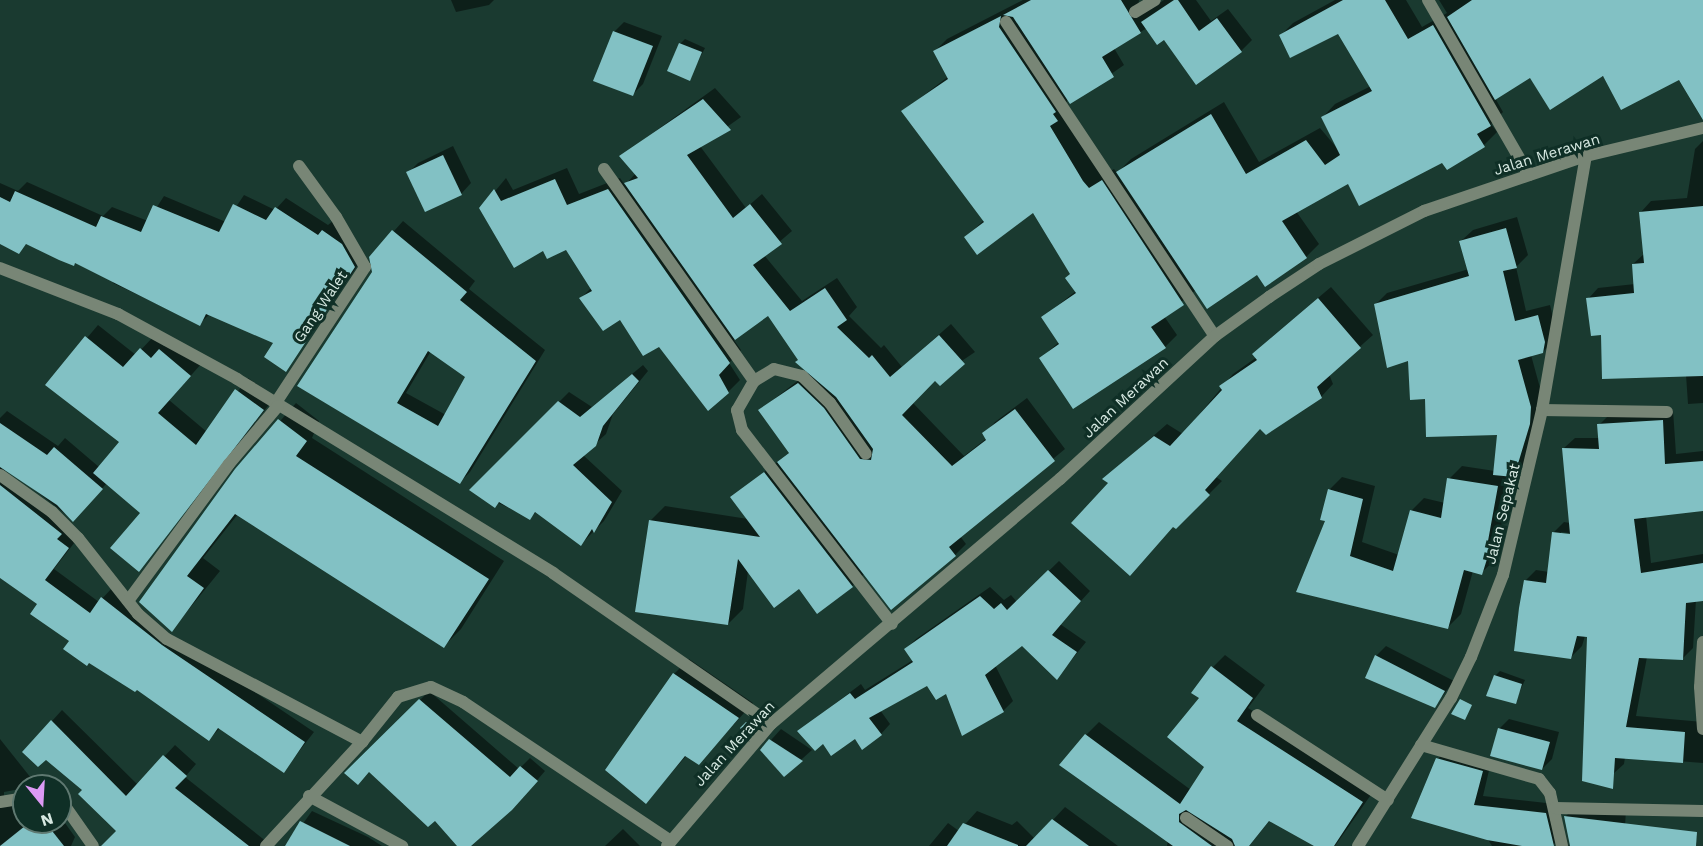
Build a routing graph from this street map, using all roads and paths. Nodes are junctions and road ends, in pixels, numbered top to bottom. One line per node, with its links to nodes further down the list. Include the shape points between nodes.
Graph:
1 (1155, 0): 3 (street)
2 (1428, 0): 9 (street)
3 (1135, 12)
4 (1006, 22): 11 (street)
5 (1703, 128): 6 (street, Jalan Merawan)
6 (1586, 156): 9 (street, Jalan Merawan); 14 (street, Jalan Sepakat)
7 (299, 166): 13 (street, Gang Walet, via 336,217 365,267)
8 (604, 169): 12 (street)
9 (1529, 175): 11 (street, Jalan Merawan, via 1377,232 1319,264)
10 (0, 268): 13 (street, via 118,314)
11 (1215, 336): 19 (street, Jalan Merawan, via 1060,479)
12 (754, 381): 16 (street, via 774,369 792,370 802,376 830,403); 19 (street, via 737,410 742,430)
13 (276, 405): 18 (street); 22 (street, via 553,573)
14 (1542, 410): 15 (street); 25 (street, Jalan Sepakat, via 1517,524 1487,619 1451,698)
15 (1667, 412)
16 (866, 454)
17 (0, 475): 18 (street, via 52,512 78,538)
18 (128, 602): 24 (street, via 147,624 180,647)
19 (892, 624): 22 (street, Jalan Merawan)
20 (1703, 642): 23 (street)
21 (1257, 715): 27 (street)
22 (771, 724): 32 (street, Jalan Merawan)
23 (1703, 729)
24 (362, 742): 26 (street); 32 (street, via 398,697 421,688 444,691)
25 (1421, 745): 27 (street, Jalan Sepakat); 28 (street, via 1532,776 1545,784)
26 (309, 796): 34 (street); 35 (street)
27 (1388, 801): 37 (street, Jalan Sepakat)
28 (1555, 808): 29 (street); 38 (street)
29 (1703, 811)
30 (72, 816): 33 (street)
31 (1186, 819): 36 (street)
32 (669, 843)
33 (93, 846)
34 (266, 846)
35 (402, 846)
36 (1227, 846)
37 (1358, 846)
38 (1562, 846)

